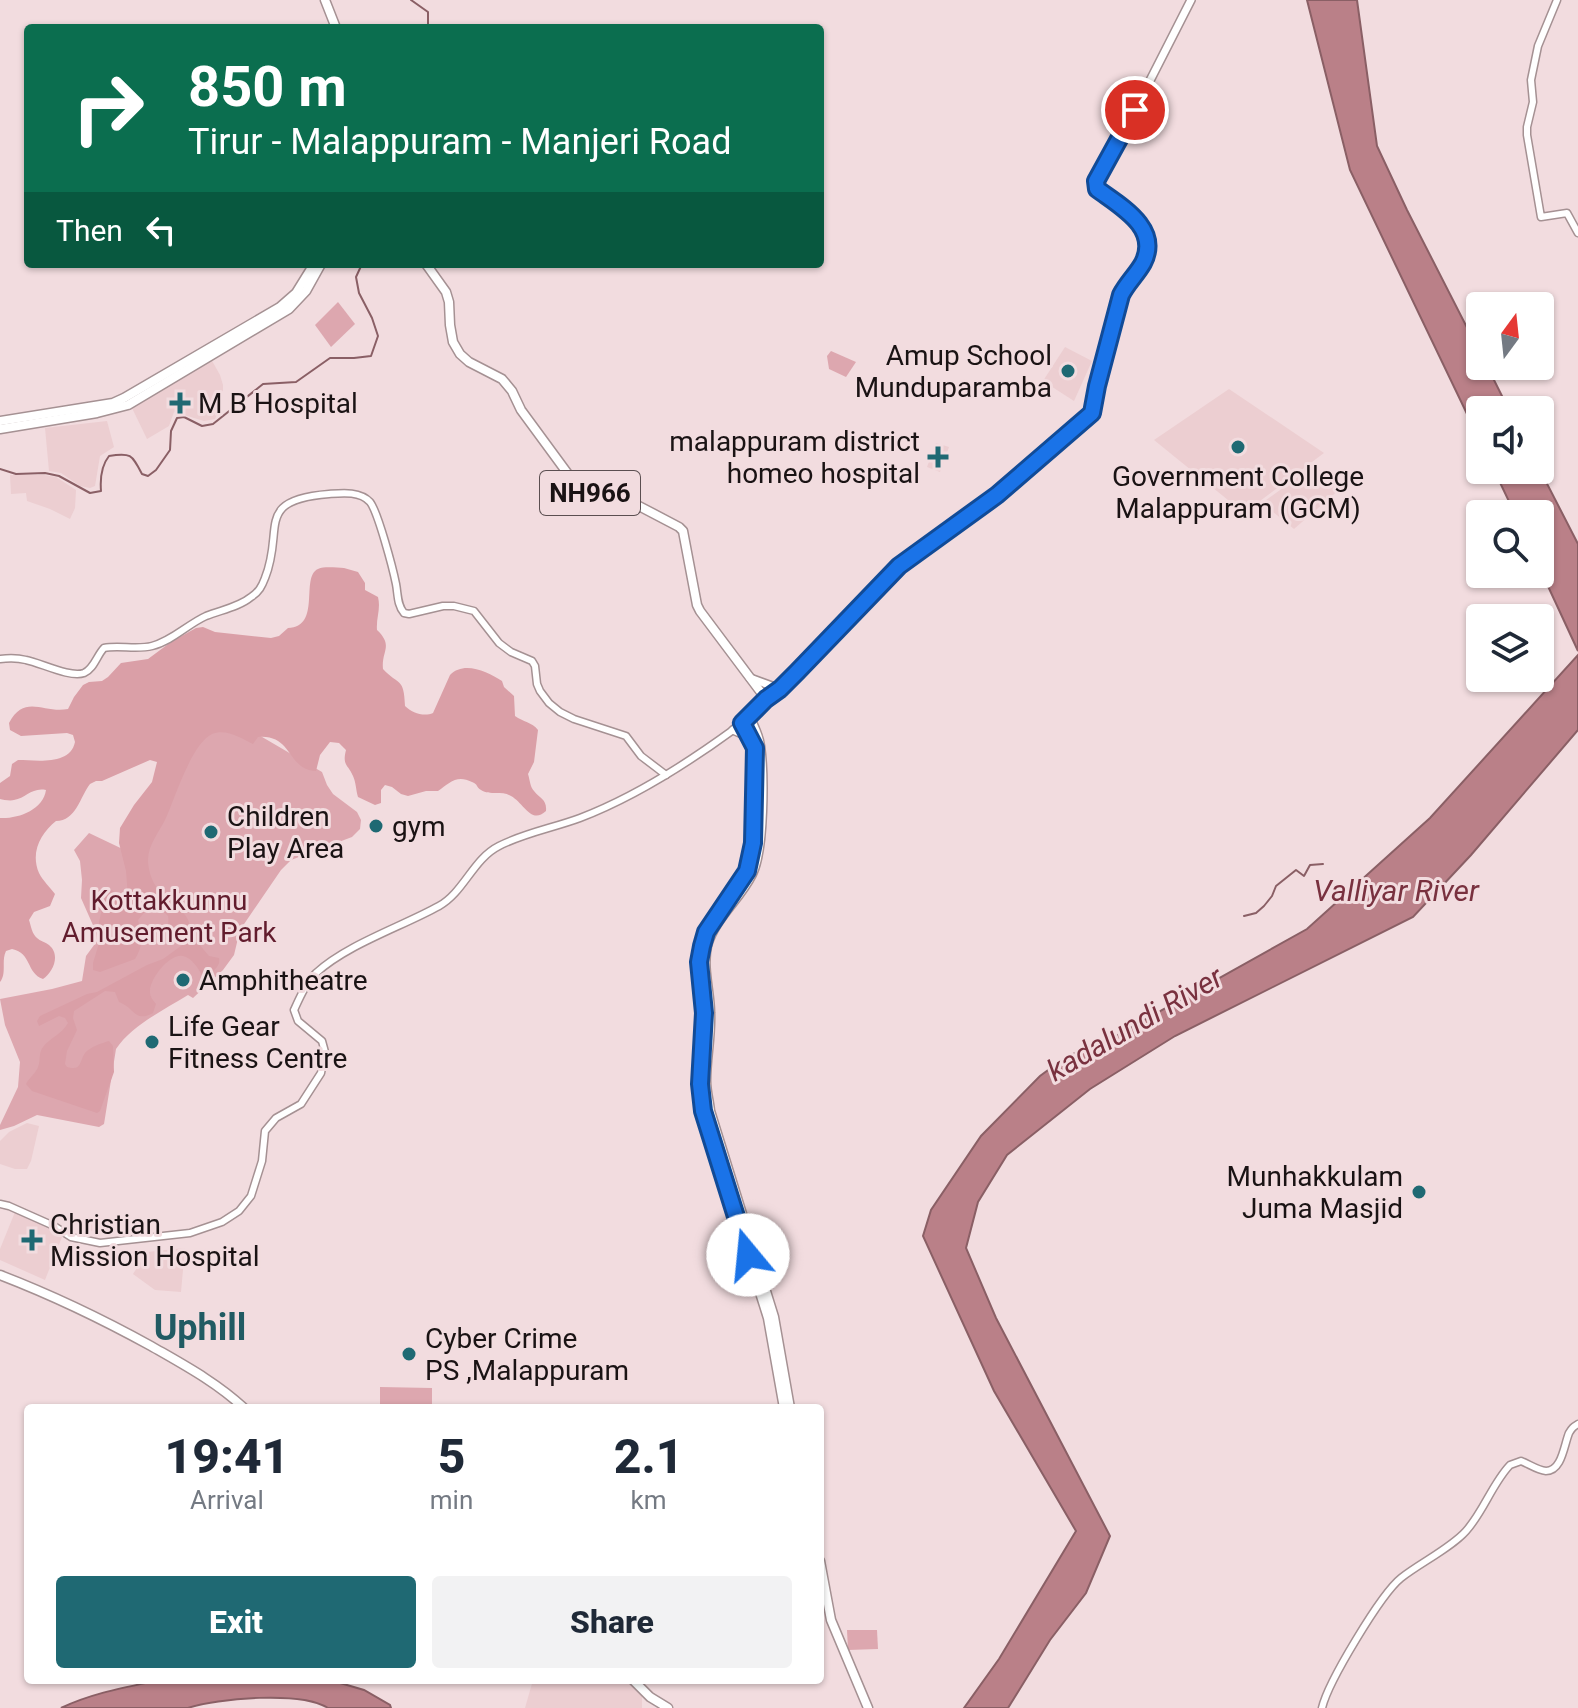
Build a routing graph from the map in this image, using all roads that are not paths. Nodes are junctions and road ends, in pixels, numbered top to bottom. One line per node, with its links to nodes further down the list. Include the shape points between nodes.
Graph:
1 (325, 0): 4 (highway)
2 (1191, 0): 15 (main road, via 1097,176 1097,189 1135,217 1147,248 1144,262 1121,295 1092,413 997,495 899,566)
3 (1557, 0): 5 (main road, via 1538,46 1527,135 1541,217 1567,213)
4 (334, 24)
5 (1578, 233)
6 (312, 268): 9 (highway, via 280,307)
7 (319, 268): 9 (highway, via 289,309)
8 (429, 268): 14 (highway, NH966, via 446,292 453,342 460,354 502,379 568,474 588,492 650,510 683,531 697,605)
9 (156, 383): 10 (highway, via 115,410)
10 (64, 415): 11 (highway); 12 (highway)
11 (0, 421)
12 (0, 429)
13 (0, 659): 21 (main road, via 77,674 92,666 104,648 158,644 259,591 283,507 316,495 355,494 375,511 404,613 443,606 474,611 499,643 532,661 549,703 574,719 628,738)
14 (748, 677): 15 (main road); 16 (highway, NH966)
15 (780, 689): 16 (main road)
16 (766, 699): 17 (highway)
17 (758, 709): 18 (highway); 20 (main road)
18 (746, 721): 19 (main road); 20 (highway)
19 (733, 730): 20 (main road); 21 (main road)
20 (756, 739): 25 (highway, via 751,860 706,932 699,962 704,1013 700,1084 703,1111 768,1318); 26 (highway, via 761,803 756,862 707,947 706,1084 774,1317)
21 (666, 775): 22 (main road, via 606,807 495,847 442,904 349,950 316,973 294,1010 298,1021 322,1041 321,1073 301,1104 265,1131 251,1196 222,1222 190,1233 100,1243 71,1237)
22 (0, 1204)
23 (0, 1275): 24 (highway, via 142,1341 202,1374)
24 (239, 1404)
25 (783, 1404)
26 (789, 1404)
27 (1578, 1424): 33 (main road, via 1553,1469 1521,1461 1510,1465 1465,1533 1398,1580 1357,1639)
28 (824, 1582): 32 (highway, via 831,1620)
29 (824, 1617): 32 (highway)
30 (637, 1684): 31 (highway)
31 (668, 1708)
32 (865, 1708)
33 (1322, 1708)

